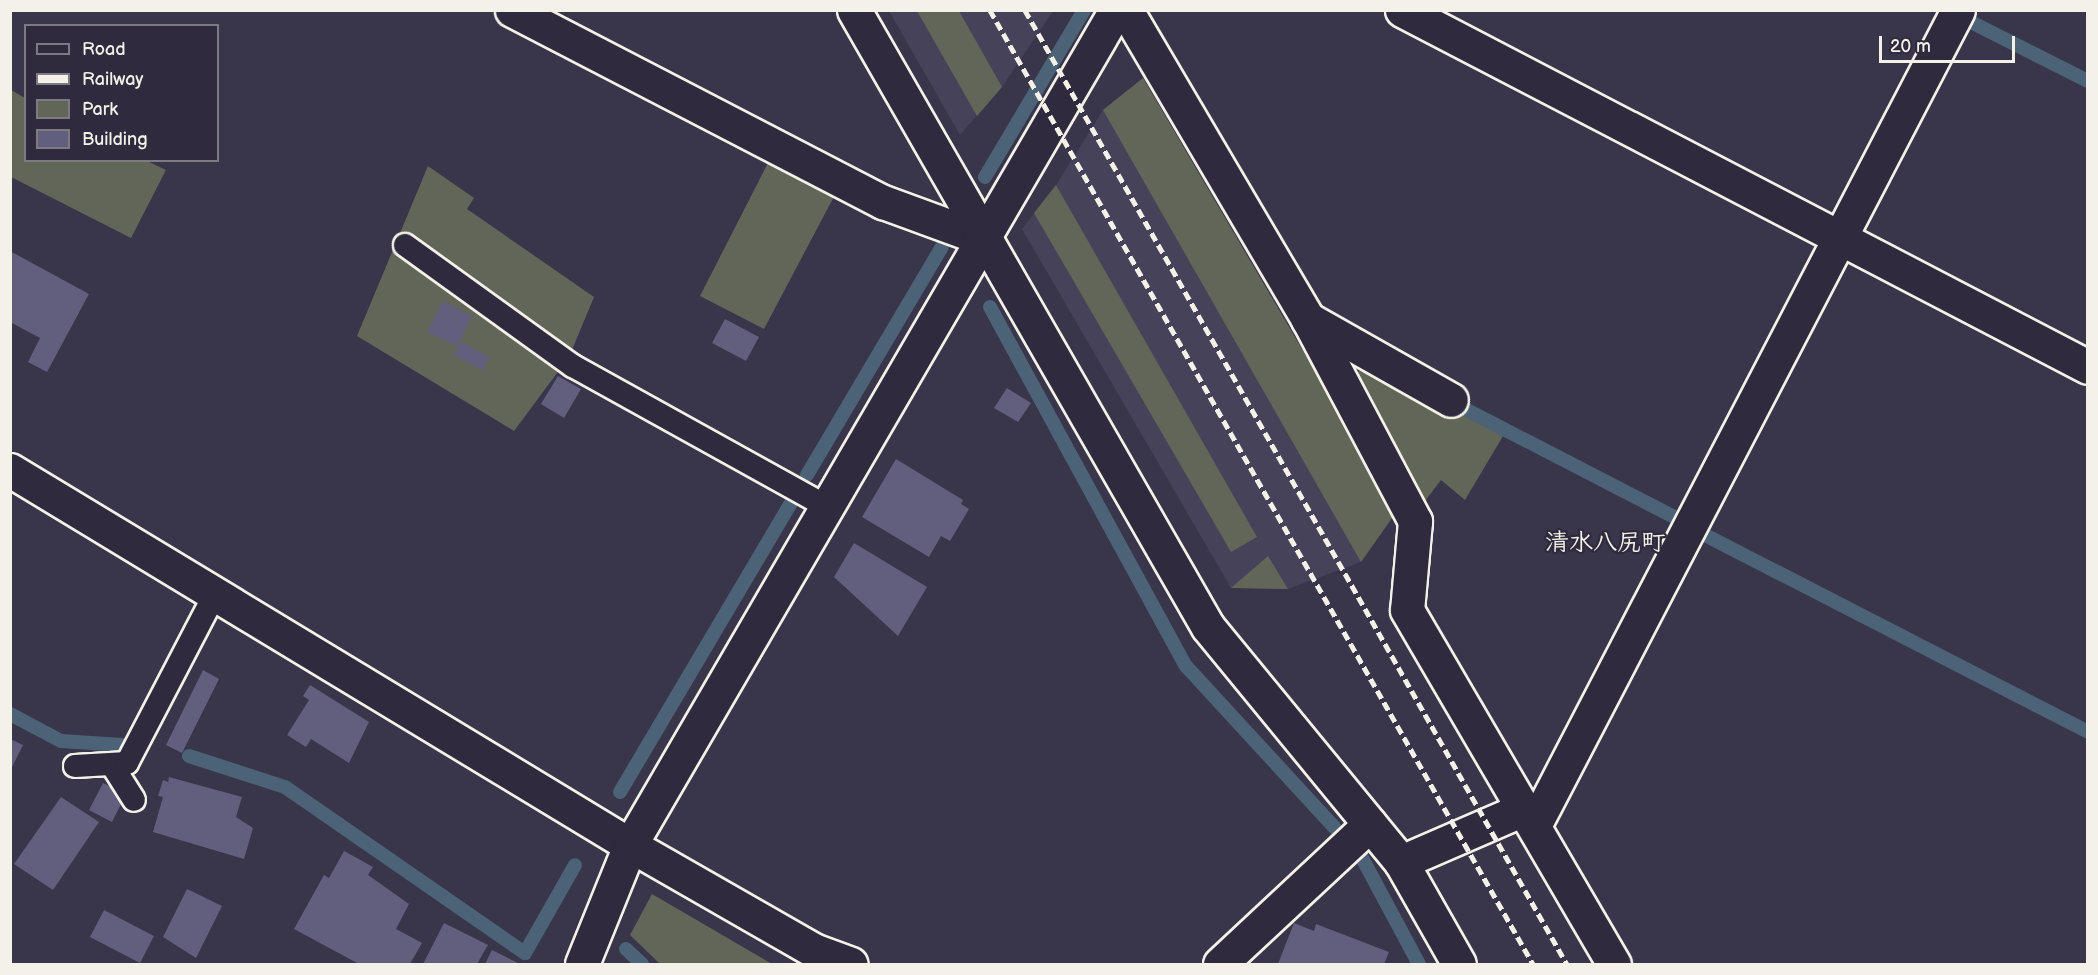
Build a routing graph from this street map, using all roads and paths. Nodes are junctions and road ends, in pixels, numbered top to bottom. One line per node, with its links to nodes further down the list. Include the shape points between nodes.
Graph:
1 (513, 10): 8 (street, via 883,202)
2 (854, 10): 8 (street)
3 (1116, 10): 8 (street)
4 (1126, 10): 10 (street)
5 (1402, 10): 7 (street)
6 (1958, 10): 7 (street)
7 (1840, 238): 11 (street); 19 (street)
8 (984, 239): 14 (street); 20 (street, via 1208,627)
9 (405, 245): 14 (lane, via 573,366)
10 (1308, 319): 12 (street); 19 (street, via 1415,521 1407,610)
11 (2088, 367)
12 (1451, 400)
13 (10, 470): 15 (street)
14 (827, 507): 21 (street)
15 (215, 594): 16 (lane, via 127,764); 21 (street)
16 (112, 765): 17 (lane); 18 (lane)
17 (75, 766)
18 (134, 800)
19 (1531, 816): 22 (street); 27 (street)
20 (1370, 824): 22 (street); 25 (street)
21 (630, 845): 23 (street); 24 (street, via 813,950)
22 (1401, 862): 26 (street)
23 (582, 964)
24 (851, 964)
25 (1220, 964)
26 (1459, 964)
27 (1614, 964)

